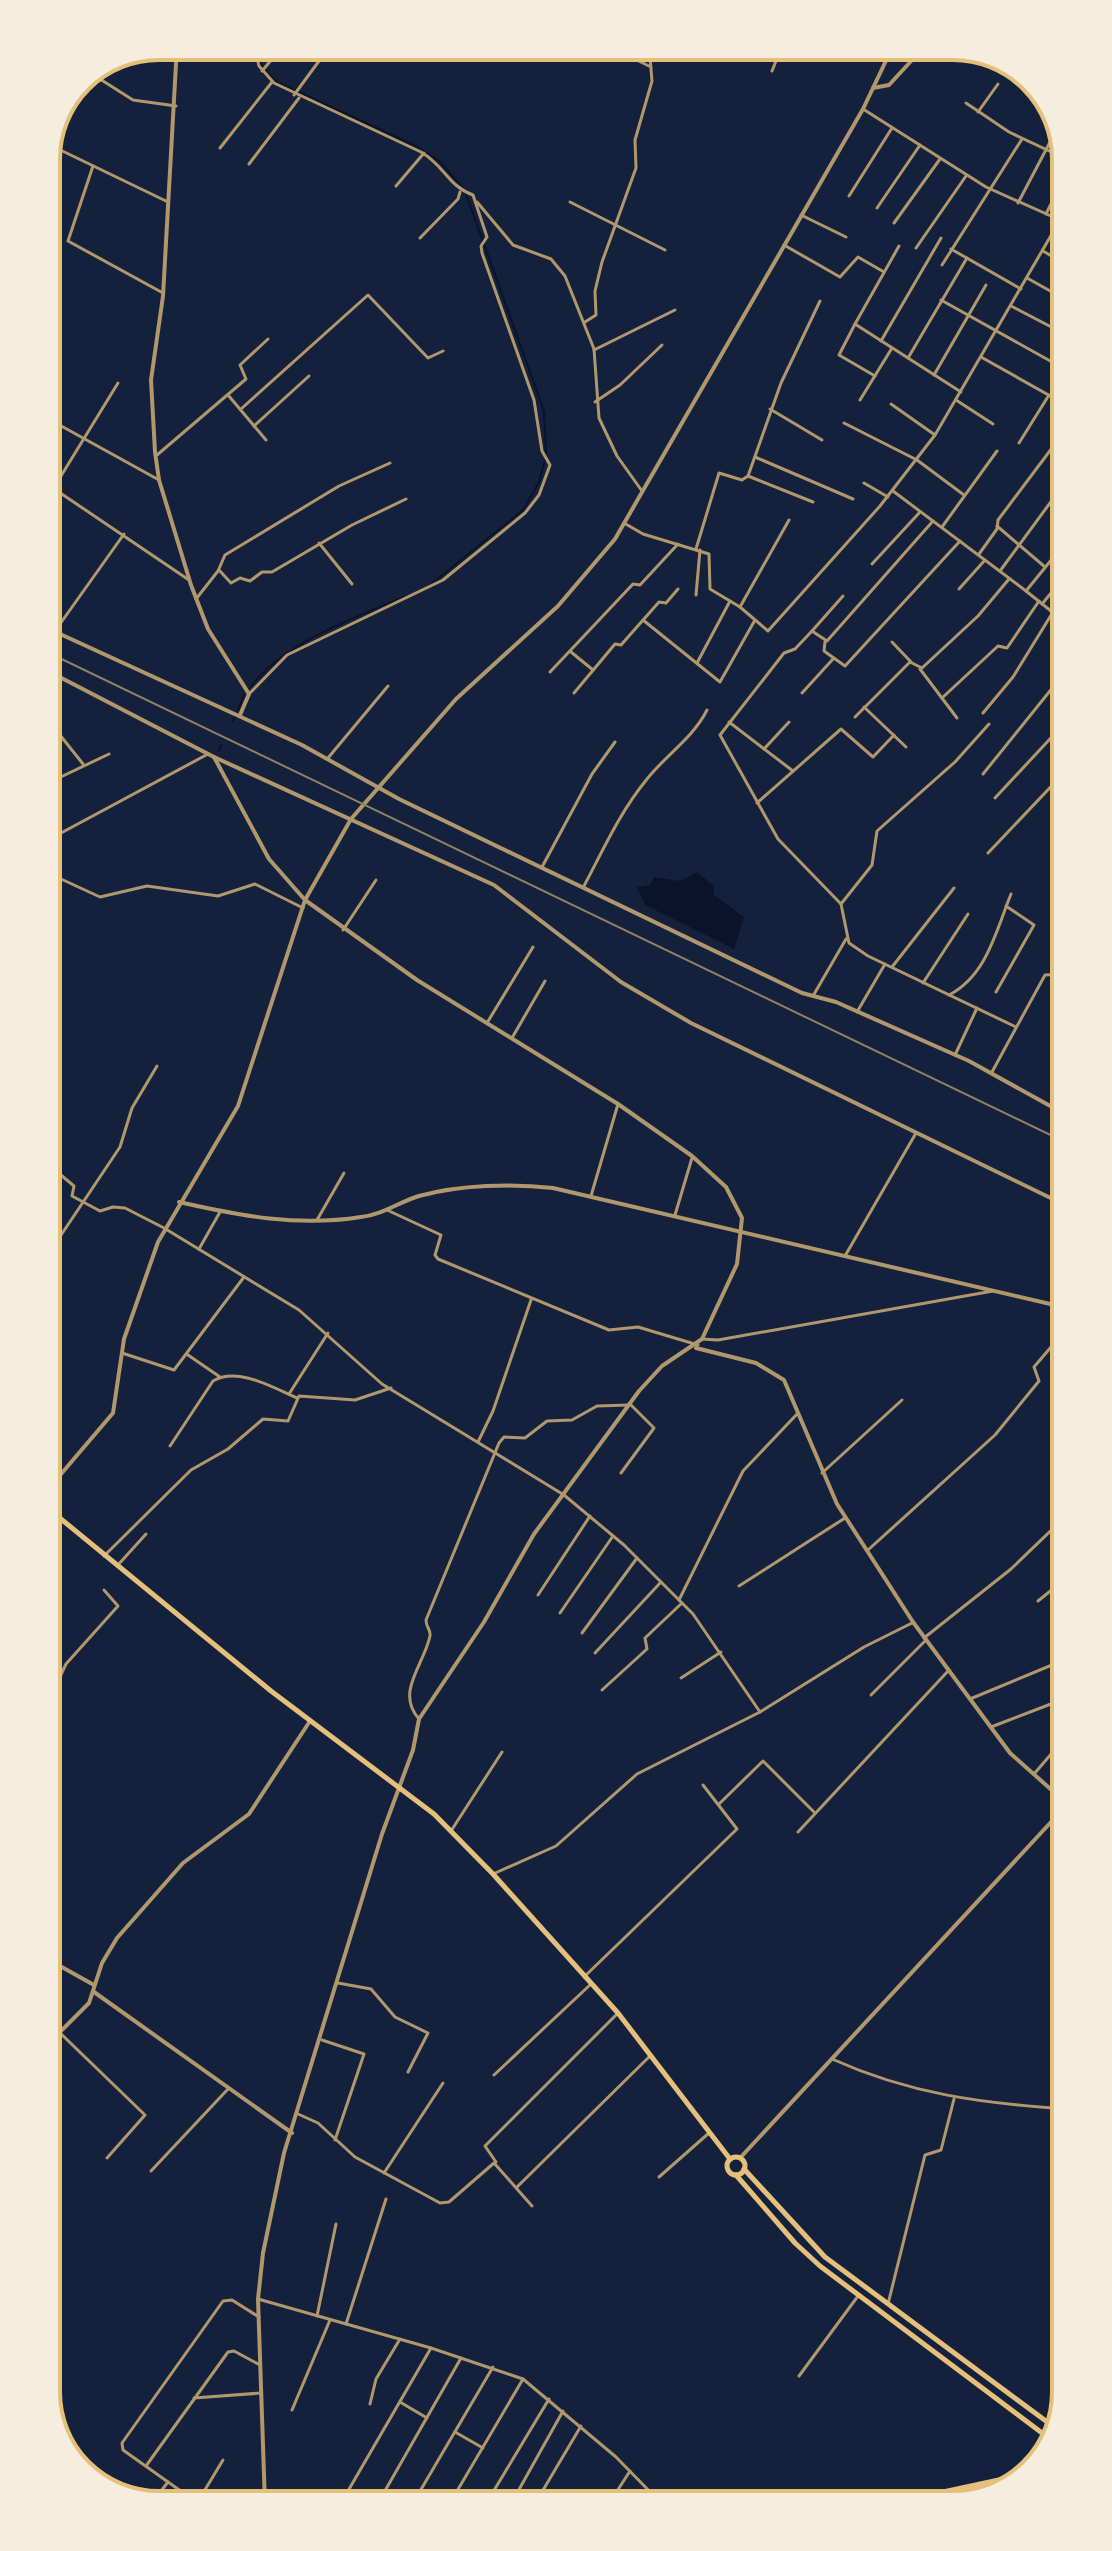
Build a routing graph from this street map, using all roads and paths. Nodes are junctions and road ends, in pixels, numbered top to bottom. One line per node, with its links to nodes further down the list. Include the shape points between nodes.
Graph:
1 (177, 60): 20 (street)
2 (259, 60): 11 (street)
3 (271, 60): 11 (street)
4 (320, 60): 17 (street)
5 (637, 60): 10 (street)
6 (650, 60): 10 (street)
7 (776, 60): 12 (street)
8 (886, 60): 16 (street)
9 (912, 60): 16 (street, via 889,85)
10 (651, 67): 50 (street, via 635,140 635,172)
11 (263, 69): 14 (street)
12 (772, 71)
13 (101, 80): 20 (street, via 133,100)
14 (272, 82): 17 (street); 27 (street)
15 (998, 84): 22 (street)
16 (873, 88): 21 (street)
17 (296, 92): 18 (street)
18 (299, 98): 31 (street); 33 (street)
19 (966, 103): 22 (street)
20 (176, 106): 41 (street)
21 (863, 109): 23 (street); 47 (street)
22 (978, 112): 24 (street)
23 (892, 128): 26 (street); 39 (street)
24 (1022, 139): 28 (street); 37 (street)
25 (1050, 141): 28 (street)
26 (920, 145): 32 (street); 45 (street)
27 (220, 148)
28 (1046, 148): 30 (street); 44 (street)
29 (60, 150): 34 (street)
30 (1051, 151)
31 (424, 153): 36 (street); 38 (street)
32 (940, 159): 35 (street); 49 (street)
33 (249, 164)
34 (93, 166): 41 (street); 69 (street, via 68,241)
35 (966, 176): 37 (street); 57 (street)
36 (396, 186)
37 (992, 190): 44 (street); 58 (street)
38 (461, 192): 40 (street); 53 (street)
39 (849, 196)
40 (474, 199): 75 (street, via 513,245 555,262); 183 (street, via 550,467 530,507 443,580 287,655)
41 (170, 202): 69 (street)
42 (570, 202): 50 (street)
43 (1052, 202): 46 (street)
44 (1018, 203): 46 (street)
45 (877, 208)
46 (1046, 214): 48 (street)
47 (801, 215): 52 (street); 55 (street)
48 (1052, 217)
49 (894, 223)
50 (614, 227): 59 (street); 75 (street, via 597,282 596,315)
51 (1052, 234): 60 (street)
52 (846, 237)
53 (420, 238)
54 (941, 238): 80 (street)
55 (784, 245): 64 (street, via 840,277 858,257); 121 (street)
56 (899, 246): 64 (street)
57 (916, 248)
58 (951, 249): 62 (street); 63 (street)
59 (665, 250)
60 (1042, 251): 61 (street); 65 (street)
61 (1052, 257)
62 (967, 258): 67 (street); 70 (street)
63 (942, 265)
64 (884, 272): 76 (street)
65 (1027, 278): 67 (street); 68 (street)
66 (986, 285): 74 (street)
67 (1021, 289): 72 (street)
68 (1052, 292)
69 (163, 293): 113 (street, via 151,380)
70 (941, 300): 74 (street); 86 (street)
71 (820, 301): 101 (street)
72 (1011, 306): 77 (street); 78 (street)
73 (675, 310): 83 (street)
74 (968, 315): 78 (street); 88 (street)
75 (585, 322): 83 (street)
76 (855, 324): 80 (street); 90 (street, via 839,355)
77 (1052, 327)
78 (997, 331): 85 (street); 87 (street)
79 (268, 339): 93 (street, via 240,365 246,378)
80 (881, 341): 82 (street)
81 (662, 345): 98 (street)
82 (892, 348): 86 (street); 90 (street)
83 (594, 350): 98 (street)
84 (443, 351): 100 (street, via 428,358 368,295)
85 (981, 357): 92 (street); 94 (street)
86 (908, 358): 88 (street)
87 (1052, 362)
88 (934, 375): 92 (street)
89 (309, 376): 105 (street)
90 (875, 376): 96 (street)
91 (118, 383): 107 (street)
92 (961, 392): 97 (street)
93 (228, 395): 100 (street); 113 (street)
94 (1049, 395): 95 (street); 110 (street)
95 (1052, 397)
96 (860, 400)
97 (956, 400): 103 (street); 106 (street)
98 (595, 402): 121 (street, via 617,456)
99 (891, 404): 106 (street)
100 (241, 409): 105 (street)
101 (770, 409): 109 (street); 114 (street)
102 (844, 423): 115 (street)
103 (993, 424)
104 (60, 425): 107 (street)
105 (254, 426): 108 (street)
106 (935, 435): 115 (street)
107 (83, 437): 118 (street); 119 (street)
108 (266, 440)
109 (822, 440)
110 (1019, 443)
111 (1052, 449): 134 (street)
112 (997, 451): 124 (street)
113 (155, 457): 119 (street)
114 (755, 457): 117 (street); 127 (street)
115 (917, 460): 122 (street); 124 (street)
116 (390, 463): 147 (street, via 269,526 225,555)
117 (748, 476): 129 (street); 141 (street, via 745,480 719,473)
118 (60, 477)
119 (159, 480): 150 (street)
120 (864, 483): 125 (street)
121 (642, 491): 133 (street)
122 (893, 491): 125 (street); 130 (street)
123 (60, 493): 136 (street)
124 (964, 495): 135 (street)
125 (888, 497): 165 (street, via 770,630)
126 (406, 499): 138 (street)
127 (853, 499)
128 (1052, 500): 140 (street)
129 (813, 502)
130 (920, 512): 132 (street); 145 (street)
131 (789, 520): 161 (street)
132 (933, 521): 135 (street); 169 (street)
133 (624, 523): 139 (street); 207 (street, via 588,575 456,699)
134 (997, 526): 140 (street); 142 (street)
135 (942, 527): 137 (street)
136 (124, 534): 150 (street); 166 (street)
137 (960, 541): 142 (street); 172 (street, via 847,664)
138 (319, 543): 147 (street, via 251,581 240,578 231,583); 151 (street)
139 (678, 544): 141 (street); 171 (street)
140 (1020, 544): 146 (street); 148 (street)
141 (698, 549): 156 (street); 159 (street, via 712,558 709,588)
142 (978, 555): 144 (street)
143 (1052, 559): 146 (street)
144 (985, 560): 148 (street); 153 (street)
145 (872, 564)
146 (1045, 567): 155 (street)
147 (219, 570): 158 (street)
148 (1000, 571): 149 (street)
149 (1009, 579): 155 (street); 175 (street)
150 (189, 580): 158 (street)
151 (352, 584)
152 (678, 589): 164 (street)
153 (959, 589)
154 (1052, 590): 160 (street)
155 (1026, 591): 160 (street)
156 (696, 595)
157 (843, 596): 167 (street)
158 (196, 599): 183 (street, via 208,629)
159 (730, 601): 161 (street); 174 (street)
160 (1041, 602): 162 (street); 184 (street, via 1006,649 996,647)
161 (740, 607): 165 (street)
162 (1052, 611)
163 (1052, 614): 187 (street, via 1013,677)
164 (643, 620): 174 (street); 176 (street)
165 (755, 620): 174 (street, via 721,682)
166 (60, 624)
167 (812, 631): 169 (street); 191 (street, via 784,653)
168 (60, 633): 188 (street)
169 (825, 642): 172 (street, via 823,649)
170 (892, 642): 173 (street)
171 (570, 651): 176 (street); 177 (street)
172 (833, 659): 182 (street)
173 (911, 662): 175 (street); 185 (street)
174 (697, 663)
175 (920, 669): 184 (street)
176 (593, 670): 181 (street)
177 (550, 672)
178 (60, 677): 201 (street)
179 (388, 686): 202 (street)
180 (1052, 688): 205 (street)
181 (574, 693)
182 (802, 693)
183 (249, 694): 188 (street)
184 (942, 698): 190 (street)
185 (864, 707): 189 (street); 195 (street)
186 (707, 710): 217 (street, via 694,732 655,769 622,812)
187 (983, 713)
188 (240, 715): 202 (street)
189 (855, 717)
190 (957, 718)
191 (729, 722): 199 (street); 210 (street, via 720,736)
192 (789, 722): 199 (street)
193 (989, 724): 221 (street, via 877,831 872,865)
194 (60, 735): 203 (street)
195 (894, 735): 198 (street); 204 (street, via 873,757 841,729)
196 (1052, 737): 209 (street)
197 (615, 742): 214 (street)
198 (906, 747)
199 (764, 749): 204 (street)
200 (109, 754): 203 (street)
201 (211, 756): 211 (street); 212 (street); 220 (street, via 269,859)
202 (328, 758): 207 (street)
203 (84, 766): 206 (street)
204 (793, 771): 210 (street)
205 (983, 774)
206 (60, 777)
207 (378, 786): 211 (street); 214 (street)
208 (1052, 786): 213 (street)
209 (995, 798)
210 (757, 803): 221 (street, via 786,848)
211 (351, 819): 220 (street); 246 (street, via 494,885 621,982 691,1023)
212 (60, 834)
213 (988, 853)
214 (542, 867): 217 (street)
215 (60, 879): 223 (street, via 100,897 147,886 218,896 255,884)
216 (376, 880): 225 (street)
217 (584, 886): 235 (street)
218 (954, 888): 229 (street)
219 (1011, 894): 222 (street)
220 (305, 900): 223 (street); 225 (street)
221 (841, 904): 226 (street)
222 (1006, 906): 233 (street, via 1034,925); 234 (street, via 978,973)
223 (303, 908): 252 (street, via 238,1106)
224 (968, 914): 232 (street)
225 (343, 930): 238 (street)
226 (846, 939): 228 (street); 235 (street)
227 (533, 947): 238 (street)
228 (885, 964): 229 (street); 237 (street)
229 (892, 967): 232 (street)
230 (1052, 975): 239 (street, via 1045,975)
231 (545, 981): 240 (street)
232 (923, 983): 234 (street)
233 (996, 992)
234 (949, 995): 236 (street)
235 (813, 996): 237 (street)
236 (977, 1008): 239 (street); 241 (street)
237 (857, 1012): 241 (street)
238 (487, 1023): 240 (street)
239 (1016, 1027): 243 (street)
240 (512, 1038): 244 (street)
241 (955, 1055): 243 (street)
242 (157, 1066): 253 (street, via 132,1108 120,1147)
243 (992, 1072): 245 (street)
244 (618, 1104): 247 (street); 250 (street)
245 (1052, 1107)
246 (916, 1133): 251 (street); 262 (street)
247 (692, 1156): 256 (street); 259 (street, via 726,1187 740,1212)
248 (344, 1173): 257 (street)
249 (60, 1174): 253 (street)
250 (591, 1196): 254 (street, via 538,1186 477,1189 425,1195); 256 (street)
251 (1052, 1199)
252 (179, 1202): 255 (street); 258 (street)
253 (83, 1204): 258 (street, via 100,1211 125,1208); 260 (street)
254 (386, 1210): 257 (street); 265 (street, via 441,1235 438,1259)
255 (220, 1212): 257 (street, via 274,1222); 261 (street)
256 (675, 1215): 259 (street)
257 (317, 1220)
258 (164, 1228): 261 (street); 271 (street)
259 (742, 1232): 262 (street); 268 (street, via 731,1279)
260 (60, 1237)
261 (199, 1249): 263 (street)
262 (845, 1256): 264 (street)
263 (244, 1277): 267 (street); 272 (street)
264 (993, 1291): 266 (street); 268 (street)
265 (531, 1300): 269 (street, via 609,1330 635,1326); 280 (street)
266 (1052, 1304)
267 (328, 1333): 274 (street); 275 (street)
268 (702, 1339): 269 (street)
269 (696, 1346): 278 (street, via 654,1373); 279 (street, via 778,1374)
270 (1052, 1346): 293 (street, via 1034,1367 1039,1381 1000,1430)
271 (122, 1352): 272 (street, via 174,1370); 285 (street, via 113,1413)
272 (188, 1355): 273 (street)
273 (220, 1377): 275 (street, via 255,1379); 281 (street)
274 (391, 1388): 276 (street, via 355,1400 305,1394); 280 (street)
275 (289, 1395): 276 (street)
276 (297, 1398): 294 (street, via 288,1421 263,1419 228,1449 191,1470)
277 (902, 1400): 284 (street)
278 (629, 1405): 282 (street, via 597,1406 567,1421 542,1422 525,1438 502,1439); 283 (street, via 654,1428); 286 (street)
279 (799, 1412): 284 (street); 303 (street, via 743,1471)
280 (477, 1444): 282 (street)
281 (170, 1446)
282 (494, 1455): 286 (street); 319 (street, via 426,1620 431,1635 409,1696)
283 (621, 1473)
284 (822, 1473): 288 (street)
285 (60, 1475)
286 (564, 1495): 287 (street); 319 (street)
287 (590, 1516): 292 (street); 301 (street)
288 (845, 1518): 293 (street); 298 (street)
289 (60, 1519): 294 (main road)
290 (1052, 1530): 307 (street)
291 (146, 1534): 296 (street)
292 (613, 1536): 295 (street); 304 (street)
293 (867, 1552): 305 (street)
294 (104, 1556): 296 (main road)
295 (637, 1558): 297 (street); 306 (street)
296 (117, 1566): 320 (main road)
297 (661, 1582): 303 (street); 309 (street)
298 (739, 1586)
299 (104, 1590): 312 (street, via 118,1606)
300 (1052, 1590): 302 (street)
301 (538, 1595)
302 (1038, 1601)
303 (680, 1602): 308 (street); 314 (street, via 644,1639 647,1649)
304 (560, 1613)
305 (913, 1622): 307 (street); 318 (street)
306 (582, 1633)
307 (925, 1639): 311 (street); 315 (street)
308 (721, 1652): 313 (street); 318 (street)
309 (595, 1653)
310 (1052, 1665): 316 (street)
311 (949, 1670): 316 (street); 329 (street)
312 (60, 1677)
313 (681, 1678)
314 (602, 1690)
315 (871, 1695)
316 (970, 1699): 321 (street)
317 (1052, 1704): 321 (street)
318 (760, 1712): 333 (street, via 637,1774 556,1846)
319 (419, 1719): 325 (street)
320 (310, 1721): 325 (main road); 338 (street, via 249,1814 183,1863 117,1938)
321 (991, 1727): 324 (street)
322 (502, 1752): 331 (street)
323 (1052, 1753): 324 (street)
324 (1034, 1774): 327 (street)
325 (399, 1785): 331 (main road); 336 (street)
326 (703, 1785): 328 (street)
327 (1052, 1790)
328 (719, 1804): 329 (street, via 763,1761); 335 (street, via 737,1826 735,1832)
329 (815, 1813): 332 (street)
330 (1052, 1821): 345 (street)
331 (451, 1831): 333 (main road)
332 (798, 1832)
333 (493, 1874): 335 (main road)
334 (60, 1966): 338 (street)
335 (584, 1977): 337 (main road)
336 (338, 1983): 343 (street); 346 (street, via 371,1989 395,2017 428,2033)
337 (591, 1984): 340 (main road); 347 (street)
338 (95, 1985): 339 (street)
339 (94, 1992): 341 (street); 349 (street)
340 (618, 2013): 344 (main road); 359 (street, via 485,2146)
341 (60, 2031)
342 (60, 2033): 356 (street, via 145,2115)
343 (322, 2040): 352 (street); 355 (street, via 364,2054)
344 (650, 2056): 354 (main road); 365 (street)
345 (832, 2059): 350 (street, via 886,2082); 357 (street)
346 (408, 2072)
347 (494, 2075)
348 (443, 2083): 362 (street)
349 (228, 2089): 353 (street); 361 (street)
350 (954, 2098): 351 (street); 371 (street, via 941,2150 925,2155)
351 (1052, 2108)
352 (298, 2114): 353 (street); 355 (street, via 318,2123)
353 (292, 2133): 370 (street, via 263,2253)
354 (709, 2133): 358 (main road); 364 (street)
355 (335, 2140): 362 (street)
356 (107, 2158)
357 (740, 2158): 358 (main road); 360 (main road)
358 (730, 2159): 363 (main road, via 728,2169)
359 (497, 2163): 362 (street, via 446,2204); 365 (street)
360 (744, 2169): 363 (main road); 371 (main road, via 814,2248)
361 (151, 2171)
362 (384, 2173)
363 (736, 2175): 369 (main road, via 806,2254)
364 (659, 2177)
365 (517, 2187): 367 (street)
366 (386, 2199): 375 (street)
367 (532, 2206)
368 (336, 2224): 372 (street)
369 (858, 2296): 380 (main road); 383 (street)
370 (258, 2299): 372 (street); 373 (street)
371 (888, 2304): 378 (main road)
372 (317, 2316): 374 (street)
373 (259, 2317): 381 (street); 399 (street, via 232,2300 223,2301 122,2443 123,2450)
374 (330, 2320): 375 (street); 390 (street)
375 (346, 2324): 376 (street)
376 (400, 2339): 377 (street); 389 (street, via 376,2379)
377 (431, 2348): 379 (street); 388 (street)
378 (953, 2353): 380 (main road); 393 (main road)
379 (461, 2358): 382 (street); 392 (street)
380 (946, 2363): 396 (main road)
381 (260, 2365): 385 (street); 386 (street, via 228,2352)
382 (493, 2367): 384 (street); 395 (street)
383 (799, 2376)
384 (523, 2379): 387 (street); 397 (street)
385 (261, 2393): 386 (street); 406 (street)
386 (194, 2398): 399 (street)
387 (549, 2399): 391 (street); 411 (street)
388 (400, 2402): 392 (street); 407 (street)
389 (370, 2404)
390 (292, 2410)
391 (563, 2411): 394 (street); 412 (street)
392 (427, 2418): 408 (street)
393 (1047, 2422)
394 (581, 2426): 400 (street); 413 (street)
395 (455, 2432): 397 (street); 409 (street)
396 (1043, 2434)
397 (483, 2448): 410 (street)
398 (223, 2460): 405 (street)
399 (146, 2466): 402 (street)
400 (630, 2471): 414 (street); 415 (street)
401 (998, 2480): 416 (main road)
402 (168, 2482): 403 (street); 404 (street)
403 (161, 2491)
404 (180, 2491)
405 (205, 2491)
406 (265, 2491)
407 (348, 2491)
408 (385, 2491)
409 (420, 2491)
410 (457, 2491)
411 (494, 2491)
412 (518, 2491)
413 (543, 2491)
414 (617, 2491)
415 (649, 2491)
416 (948, 2491)

